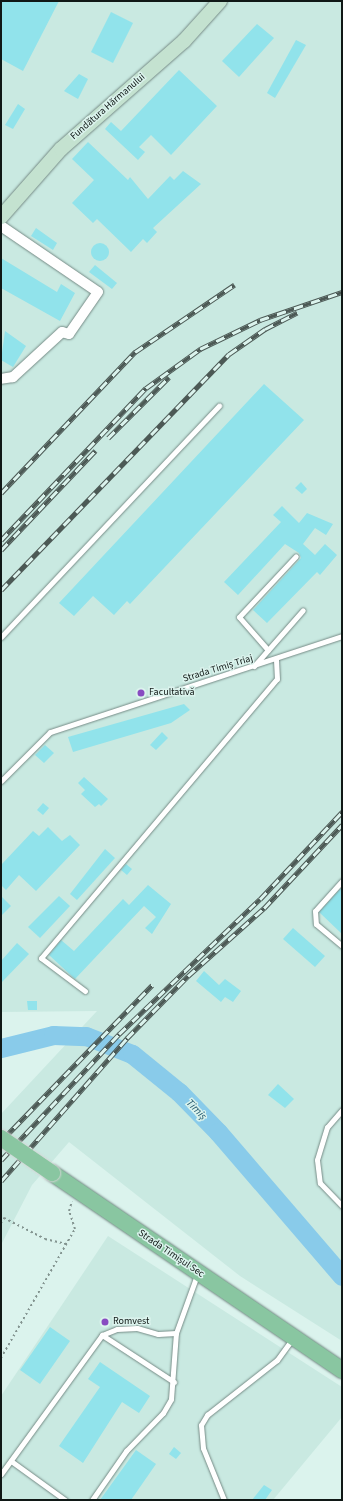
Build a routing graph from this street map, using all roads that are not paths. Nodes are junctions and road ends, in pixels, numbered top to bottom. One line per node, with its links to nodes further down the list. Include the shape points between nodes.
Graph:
1 (220, 1): 2 (main road, Fundătura Hărmanului, via 184,41 61,149)
2 (1, 217)
3 (1, 226): 4 (street, via 98,292 69,334 62,332 13,377)
4 (1, 379)
5 (219, 406): 9 (lane)
6 (296, 556): 10 (lane, via 239,617)
7 (303, 610): 10 (lane)
8 (342, 636): 11 (lane, Strada Timiș Triaj)
9 (1, 637)
10 (268, 650): 12 (lane)
11 (276, 660): 12 (lane, Strada Timiș Triaj); 16 (lane, via 276,679 41,958)
12 (254, 667): 13 (lane, Strada Timiș Triaj, via 50,732)
13 (1, 781)
14 (342, 881): 15 (lane, via 315,911 316,924)
15 (342, 946)
16 (85, 991)
17 (342, 1110): 19 (lane, via 327,1127 317,1160 320,1183)
18 (1, 1138): 20 (main road, Strada Timișul Sec, bridge)
19 (342, 1206)
20 (198, 1272): 21 (lane); 23 (main road, Strada Timișul Sec)
21 (176, 1333): 22 (lane, via 158,1334 137,1328 117,1329); 25 (lane)
22 (102, 1335): 25 (lane); 26 (lane)
23 (294, 1337): 24 (main road, Strada Timișul Sec); 30 (lane, via 277,1360 207,1415 201,1424 203,1448)
24 (342, 1370)
25 (174, 1382): 29 (lane, via 172,1399 163,1413 126,1451)
26 (11, 1461): 27 (lane); 28 (lane)
27 (1, 1474)
28 (65, 1500)
29 (92, 1500)
30 (224, 1500)

